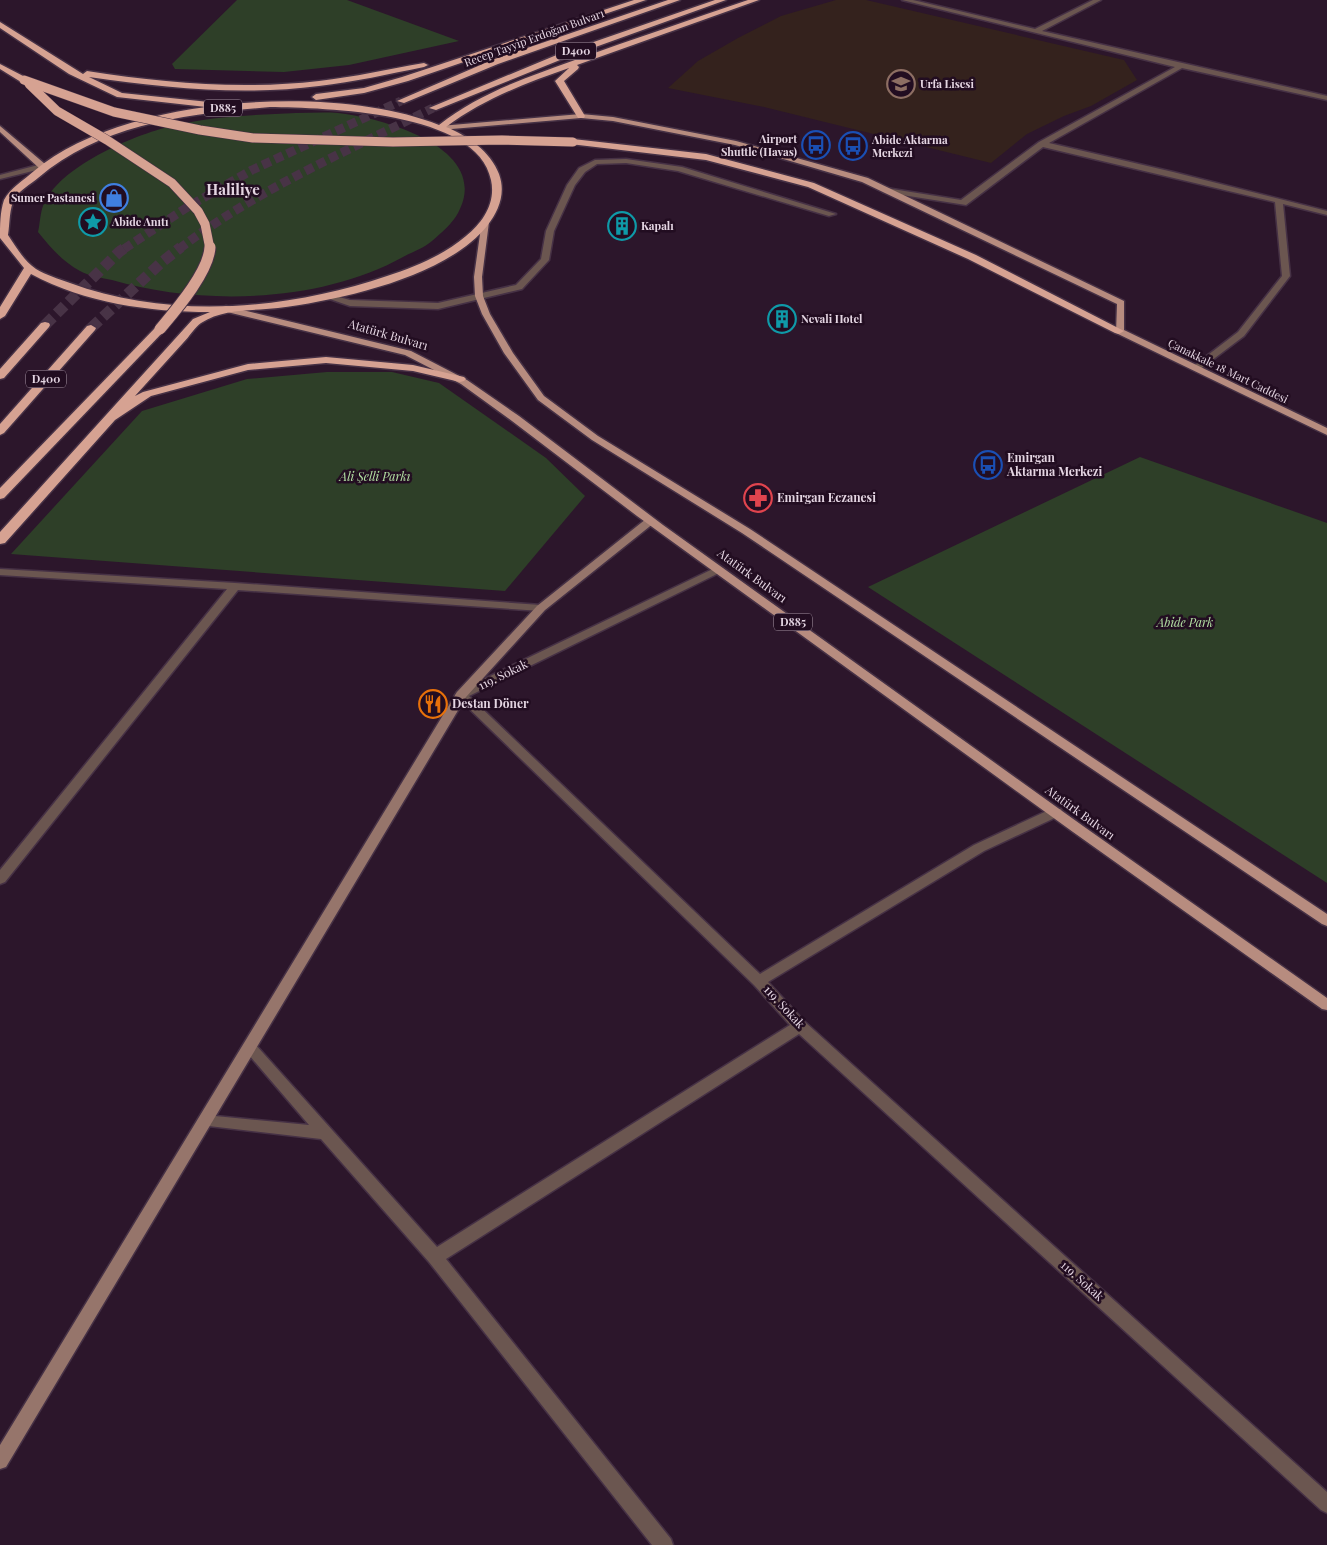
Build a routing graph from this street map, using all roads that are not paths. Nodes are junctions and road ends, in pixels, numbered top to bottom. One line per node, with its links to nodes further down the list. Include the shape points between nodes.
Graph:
1 (642, 0): 9 (highway)
2 (676, 0): 16 (highway, Recep Tayyip Erdoğan Bulvarı / D400, via 496,62)
3 (722, 0): 18 (highway, D400, via 562,56)
4 (755, 0): 10 (highway)
5 (906, 0): 8 (street)
6 (1098, 0): 8 (street)
7 (0, 24): 13 (highway)
8 (1036, 31): 12 (street)
9 (474, 56): 13 (highway, via 319,84 185,87); 17 (highway, via 364,90)
10 (582, 60): 19 (highway, via 559,81); 21 (highway, via 497,92 456,113)
11 (0, 66): 14 (highway)
12 (1181, 66): 15 (street); 22 (street)
13 (72, 72): 17 (highway, via 120,95 196,104)
14 (24, 80): 37 (highway, bridge, via 114,112 253,138 573,142 706,158 811,185 972,257); 44 (highway, bridge, via 57,111 172,183 198,211 205,224 210,250 186,299 160,330)
15 (1327, 98)
16 (401, 101)
17 (270, 104): 21 (highway, D885, via 333,105 372,110); 23 (highway, D885, via 205,110 143,123 87,142)
18 (433, 108)
19 (581, 116): 21 (main road); 25 (main road, via 736,143 865,180)
20 (0, 128): 23 (main road)
21 (440, 128): 29 (highway, D885, via 467,142 487,159 497,179 497,200)
22 (1042, 144): 25 (street, via 963,203); 26 (street)
23 (42, 166): 24 (street); 30 (highway, D885, via 9,200 3,235)
24 (0, 178)
25 (886, 190): 37 (main road, via 1122,303)
26 (1280, 201): 27 (street); 38 (street, via 1286,276 1241,334)
27 (1327, 213)
28 (832, 214): 31 (street, via 679,169 626,161 595,162 582,170 571,185 550,231 545,260 519,287)
29 (485, 222): 31 (main road, via 478,277); 32 (highway, D885, via 462,244 426,265 381,283)
30 (30, 268): 33 (highway, D885, via 78,292 146,306); 34 (highway)
31 (479, 296): 32 (street, via 438,306 350,303); 54 (main road, via 509,353 541,398 582,429 746,531)
32 (328, 297): 33 (highway, D885)
33 (226, 309): 40 (main road, Atatürk Bulvarı / D885, via 408,353); 41 (highway, via 197,321)
34 (0, 316)
35 (45, 325): 39 (highway, D400)
36 (91, 328): 42 (highway, D400)
37 (1119, 331): 38 (main road, Çanakkale 18 Mart Caddesi)
38 (1196, 368): 43 (main road, Çanakkale 18 Mart Caddesi)
39 (0, 376)
40 (460, 379): 41 (highway, via 413,368 326,360 248,367 148,394); 45 (main road, Atatürk Bulvarı / D885)
41 (111, 416): 46 (highway)
42 (0, 431)
43 (1327, 432)
44 (0, 496)
45 (650, 521): 47 (main road, Atatürk Bulvarı / D885); 50 (street)
46 (0, 540)
47 (719, 569): 51 (street, 119. Sokak); 52 (main road, Atatürk Bulvarı / D885)
48 (0, 572): 49 (street)
49 (235, 586): 50 (street); 53 (street)
50 (541, 608): 51 (street)
51 (461, 695): 55 (street, 119. Sokak); 58 (street)
52 (1056, 812): 55 (street, via 979,848); 56 (main road, Atatürk Bulvarı / D885)
53 (0, 879)
54 (1327, 921)
55 (759, 981): 57 (street, 119. Sokak)
56 (1327, 1005)
57 (800, 1026): 61 (street); 63 (street, 119. Sokak)
58 (250, 1048): 59 (street); 60 (street)
59 (206, 1121): 60 (street); 62 (street)
60 (323, 1133): 61 (street)
61 (435, 1257): 64 (street)
62 (0, 1461)
63 (1327, 1504)
64 (664, 1545)

